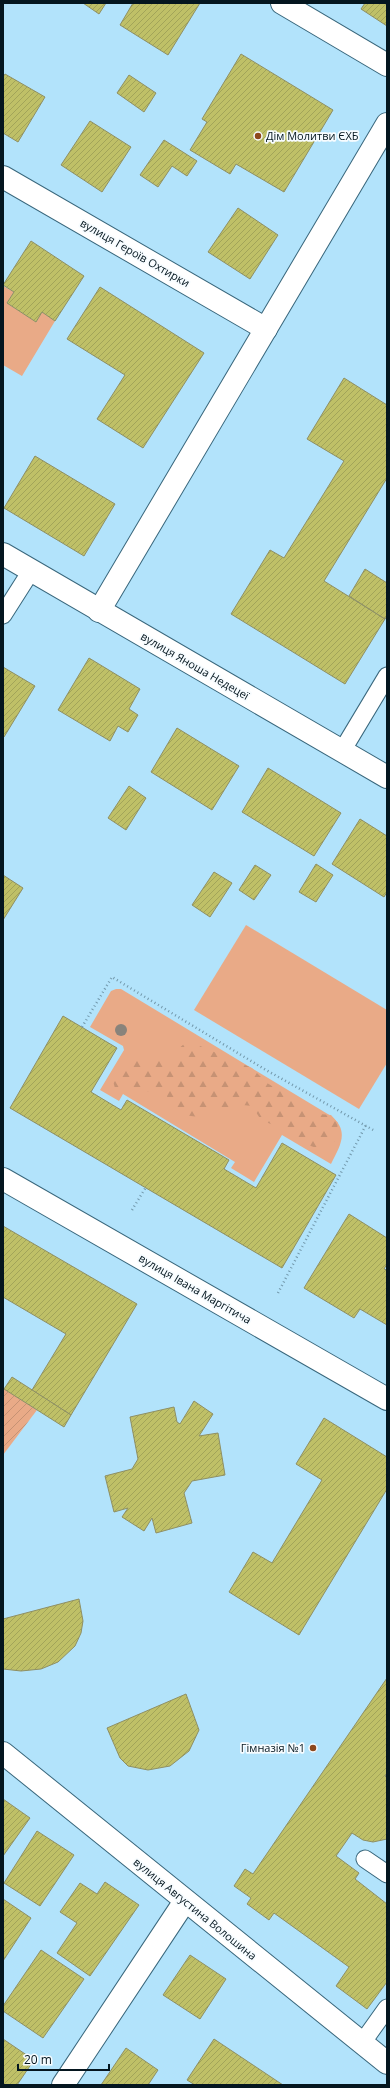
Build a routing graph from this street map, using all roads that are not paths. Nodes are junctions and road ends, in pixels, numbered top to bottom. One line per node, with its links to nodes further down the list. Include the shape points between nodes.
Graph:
1 (282, 3): 2 (street)
2 (387, 65)
3 (387, 124): 5 (street)
4 (3, 177): 5 (street, вулиця Героїв Охтирки)
5 (266, 329): 8 (street)
6 (3, 554): 7 (street, вулиця Яноша Недецеї)
7 (31, 571): 8 (street, вулиця Яноша Недецеї); 9 (lane)
8 (99, 611): 11 (street, вулиця Яноша Недецеї)
9 (3, 615)
10 (387, 676): 11 (lane)
11 (342, 750): 12 (street, вулиця Яноша Недецеї)
12 (387, 777)
13 (3, 1179): 14 (street, вулиця Івана Маргітича)
14 (387, 1399)
15 (3, 1753): 18 (street, вулиця Августина Волошина)
16 (365, 1859): 17 (lane)
17 (387, 1874)
18 (185, 1900): 20 (street, вулиця Августина Волошина); 22 (street)
19 (387, 2008): 20 (lane)
20 (362, 2043): 21 (street, вулиця Августина Волошина)
21 (387, 2064)
22 (63, 2085)

